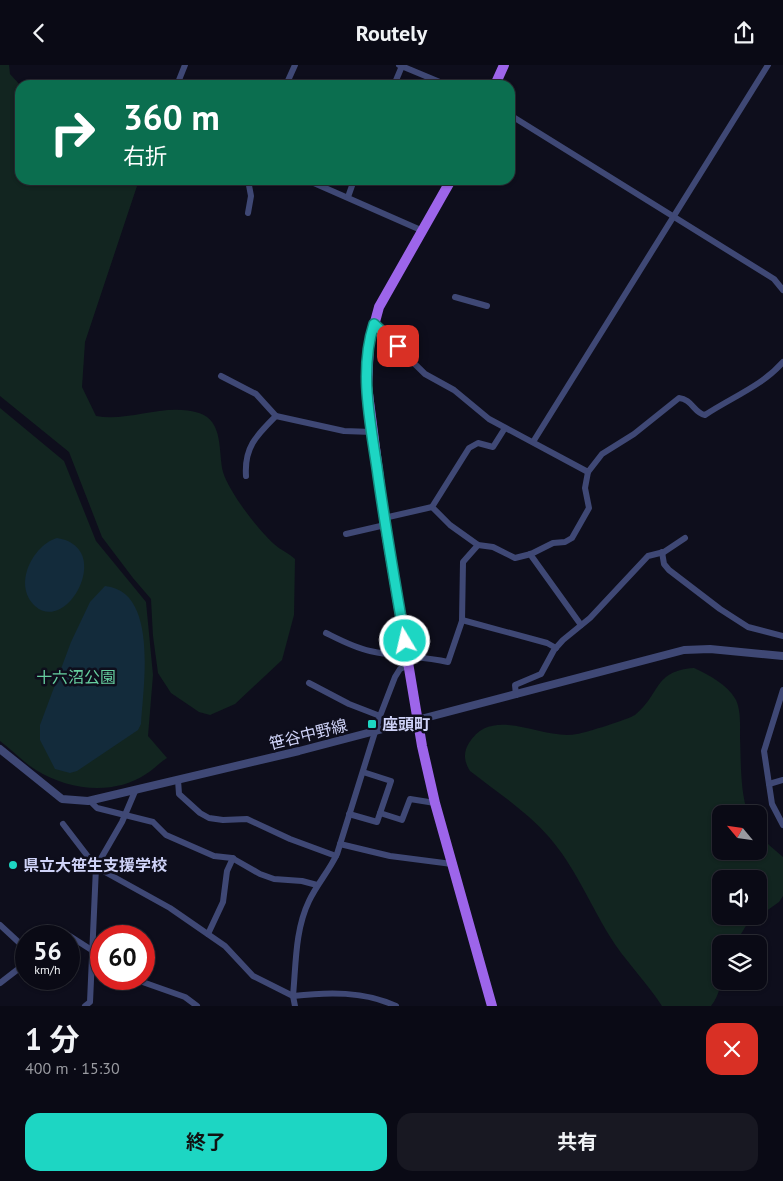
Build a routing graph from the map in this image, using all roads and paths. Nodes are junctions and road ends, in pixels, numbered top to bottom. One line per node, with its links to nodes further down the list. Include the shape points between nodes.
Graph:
1 (185, 65): 6 (street)
2 (294, 65): 7 (street)
3 (504, 65): 10 (main road)
4 (768, 65): 18 (street)
5 (400, 66): 8 (street); 9 (street)
6 (179, 80)
7 (288, 80)
8 (396, 80)
9 (435, 80)
10 (497, 80)
11 (515, 118): 18 (street)
12 (249, 185): 17 (street)
13 (319, 185): 16 (street)
14 (352, 185): 16 (street)
15 (448, 185): 19 (main road)
16 (348, 197): 19 (street)
17 (248, 213)
18 (673, 217): 20 (street, via 774,279); 29 (street)
19 (423, 231): 23 (main road, via 384,296)
20 (783, 290)
21 (455, 297): 22 (street)
22 (487, 306)
23 (374, 324): 27 (street, via 425,374 454,390); 28 (main road, via 367,366)
24 (783, 362): 30 (street, via 755,387 706,415 679,397 634,434 602,453)
25 (221, 376): 26 (street, via 256,395)
26 (276, 416): 28 (street, via 344,431); 31 (street, via 252,440)
27 (505, 428): 29 (street); 32 (street, via 495,447 491,449 478,443 470,448)
28 (372, 432): 33 (main road)
29 (533, 441): 30 (street)
30 (588, 472): 38 (street, via 585,488 589,508 572,538)
31 (246, 476)
32 (432, 507): 33 (street); 36 (street)
33 (384, 521): 34 (street); 45 (main road)
34 (346, 534)
35 (686, 538): 37 (street)
36 (478, 545): 38 (street, via 493,547 513,557); 39 (street, via 462,562)
37 (662, 552): 40 (street, via 648,557); 42 (street, via 669,570 720,609 748,627)
38 (530, 554): 40 (street)
39 (462, 620): 43 (street); 45 (street, via 448,662 425,657)
40 (581, 625): 43 (street)
41 (326, 633): 45 (street, via 369,651)
42 (783, 636)
43 (556, 648): 48 (street, via 541,674 515,685)
44 (783, 656): 48 (street, 笹谷中野線, via 710,649 684,650)
45 (408, 661): 49 (street, via 395,677); 50 (main road)
46 (309, 683): 49 (street)
47 (783, 690): 56 (street, via 764,751)
48 (516, 695): 50 (street, 笹谷中野線)
49 (380, 716): 51 (street)
50 (417, 721): 51 (street, 笹谷中野線); 59 (main road)
51 (375, 731): 53 (street); 54 (street, 笹谷中野線)
52 (0, 749): 58 (street, 笹谷中野線, via 62,799)
53 (363, 772): 60 (street, via 390,781); 61 (street)
54 (178, 780): 57 (street, 笹谷中野線); 66 (street, via 179,794 200,813 223,820 247,819)
55 (783, 780): 56 (street)
56 (769, 784): 64 (street, via 772,804)
57 (136, 789): 58 (street, 笹谷中野線); 62 (street)
58 (90, 801): 62 (street, via 97,808)
59 (435, 803): 60 (street, via 410,799 402,820); 68 (main road)
60 (380, 813): 61 (street, via 377,822)
61 (349, 814): 65 (street)
62 (125, 816): 67 (street, via 153,822 166,835 214,856); 69 (street)
63 (64, 824): 69 (street)
64 (783, 825)
65 (340, 843): 66 (street); 68 (street, via 390,856)
66 (336, 856): 70 (street, via 331,869)
67 (233, 858): 70 (street, via 274,879); 73 (street, via 227,871 223,901)
68 (452, 864): 84 (main road)
69 (96, 867): 72 (street); 73 (street, via 170,908)
70 (317, 885): 79 (street, via 299,925)
71 (0, 925): 74 (street)
72 (93, 925)
73 (208, 934): 79 (street, via 225,946 253,976)
74 (15, 939)
75 (15, 971): 76 (street)
76 (0, 983)
77 (155, 986): 81 (street, via 185,997)
78 (90, 990): 80 (street, via 90,1002)
79 (293, 996): 82 (street); 83 (street, via 372,996)
80 (85, 1006)
81 (197, 1006)
82 (295, 1006)
83 (396, 1006)
84 (492, 1006)

